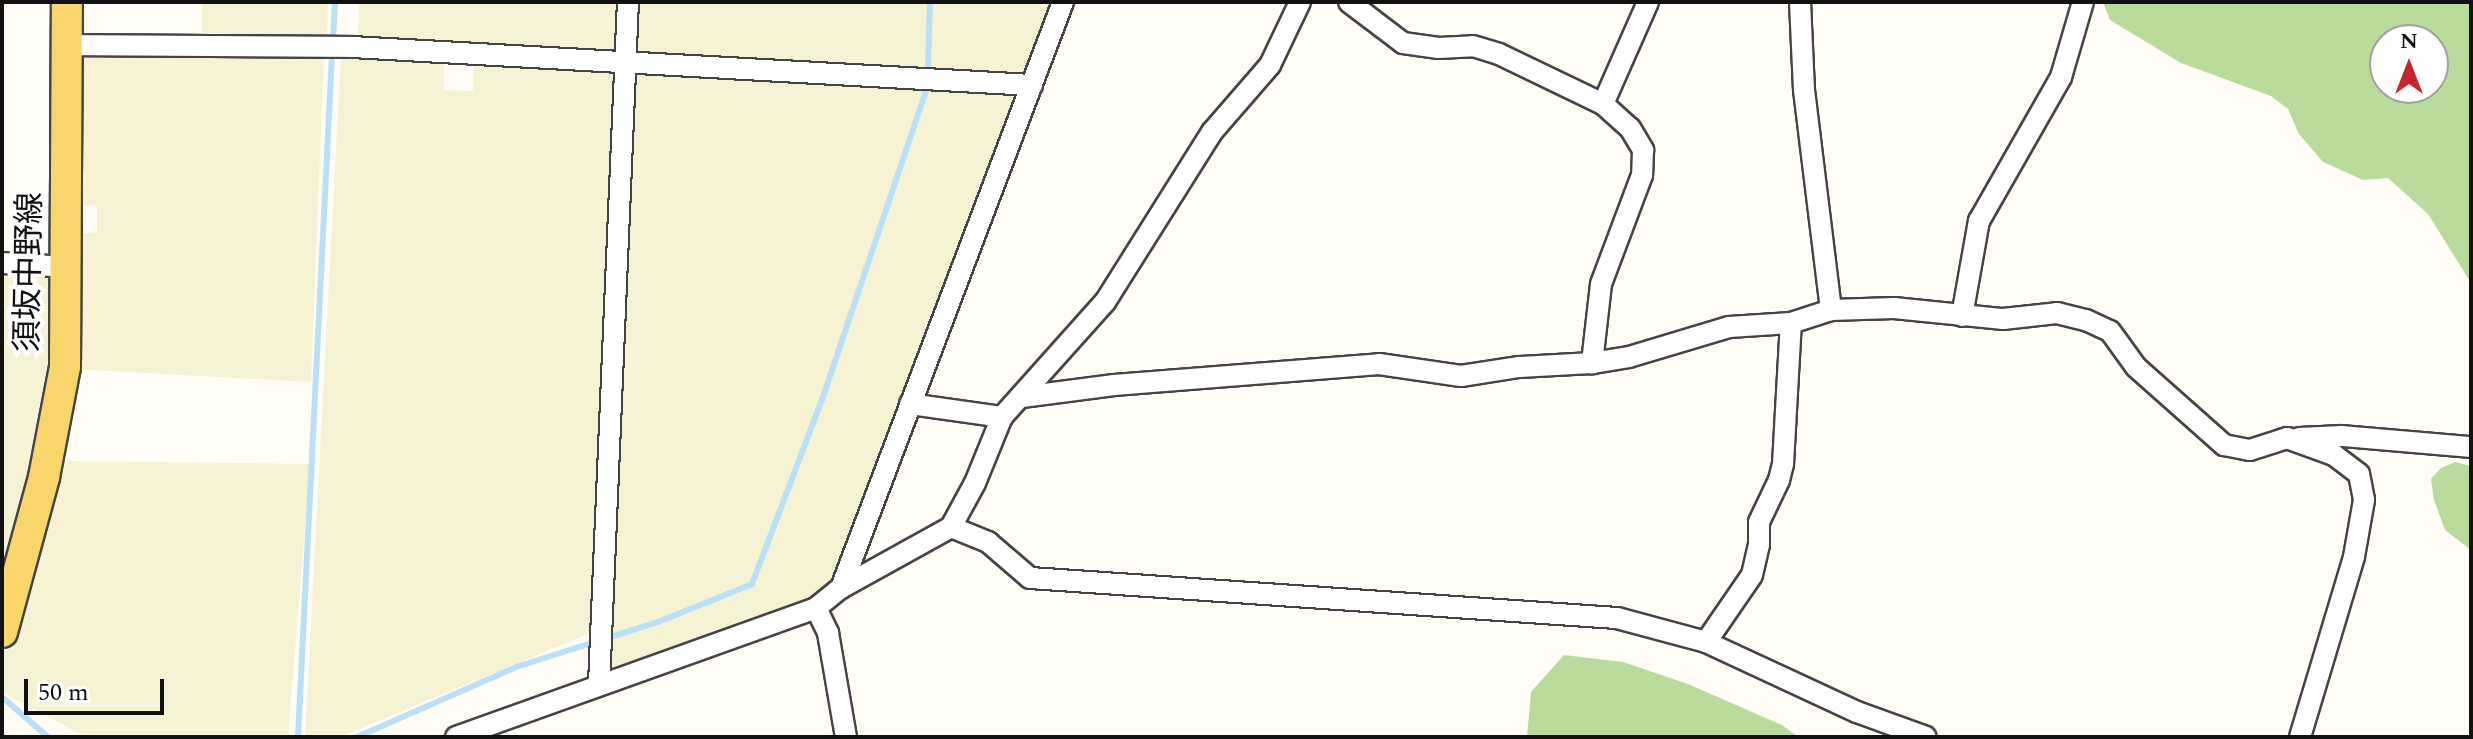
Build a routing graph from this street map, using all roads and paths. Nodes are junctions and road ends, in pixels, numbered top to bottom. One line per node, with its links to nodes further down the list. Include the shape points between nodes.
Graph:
1 (67, 2): 9 (main road, 須坂中野線)
2 (628, 2): 10 (street)
3 (1063, 2): 11 (street)
4 (1300, 2): 19 (street, via 1270,65 1212,132 1105,302)
5 (1349, 2): 12 (street, via 1403,43 1473,46)
6 (1648, 2): 12 (street)
7 (1800, 2): 15 (street, via 1804,90)
8 (2083, 2): 16 (street, via 2061,77 1979,221)
9 (68, 45): 10 (street, via 352,47); 14 (main road, 須坂中野線)
10 (624, 60): 11 (street); 29 (street)
11 (1032, 85): 20 (street)
12 (1603, 104): 18 (street, via 1630,128 1643,150 1636,197 1601,284)
13 (2, 263): 14 (street)
14 (68, 267): 27 (main road, 須坂中野線, via 62,390 41,493)
15 (1831, 310): 16 (street, via 1894,308); 17 (street)
16 (1962, 316): 22 (street, via 2003,319 2057,313 2086,320 2110,331 2136,367 2224,445 2250,450)
17 (1791, 323): 18 (street, via 1729,327); 28 (street, via 1779,480 1759,522 1752,575)
18 (1592, 363): 19 (street, via 1461,376 1379,364)
19 (1022, 397): 21 (street)
20 (910, 404): 21 (street); 25 (street)
21 (1002, 417): 24 (street)
22 (2287, 438): 23 (street, via 2342,436); 33 (street, via 2334,455 2359,474 2364,500 2335,630)
23 (2471, 447)
24 (951, 527): 25 (street); 28 (street, via 988,542 1030,578 1617,618)
25 (841, 588): 26 (street)
26 (816, 608): 29 (street); 31 (street, via 828,633)
27 (2, 632)
28 (1706, 642): 32 (street, via 1857,712)
29 (599, 684): 30 (street)
30 (456, 737)
31 (846, 737)
32 (1926, 737)
33 (2300, 737)

